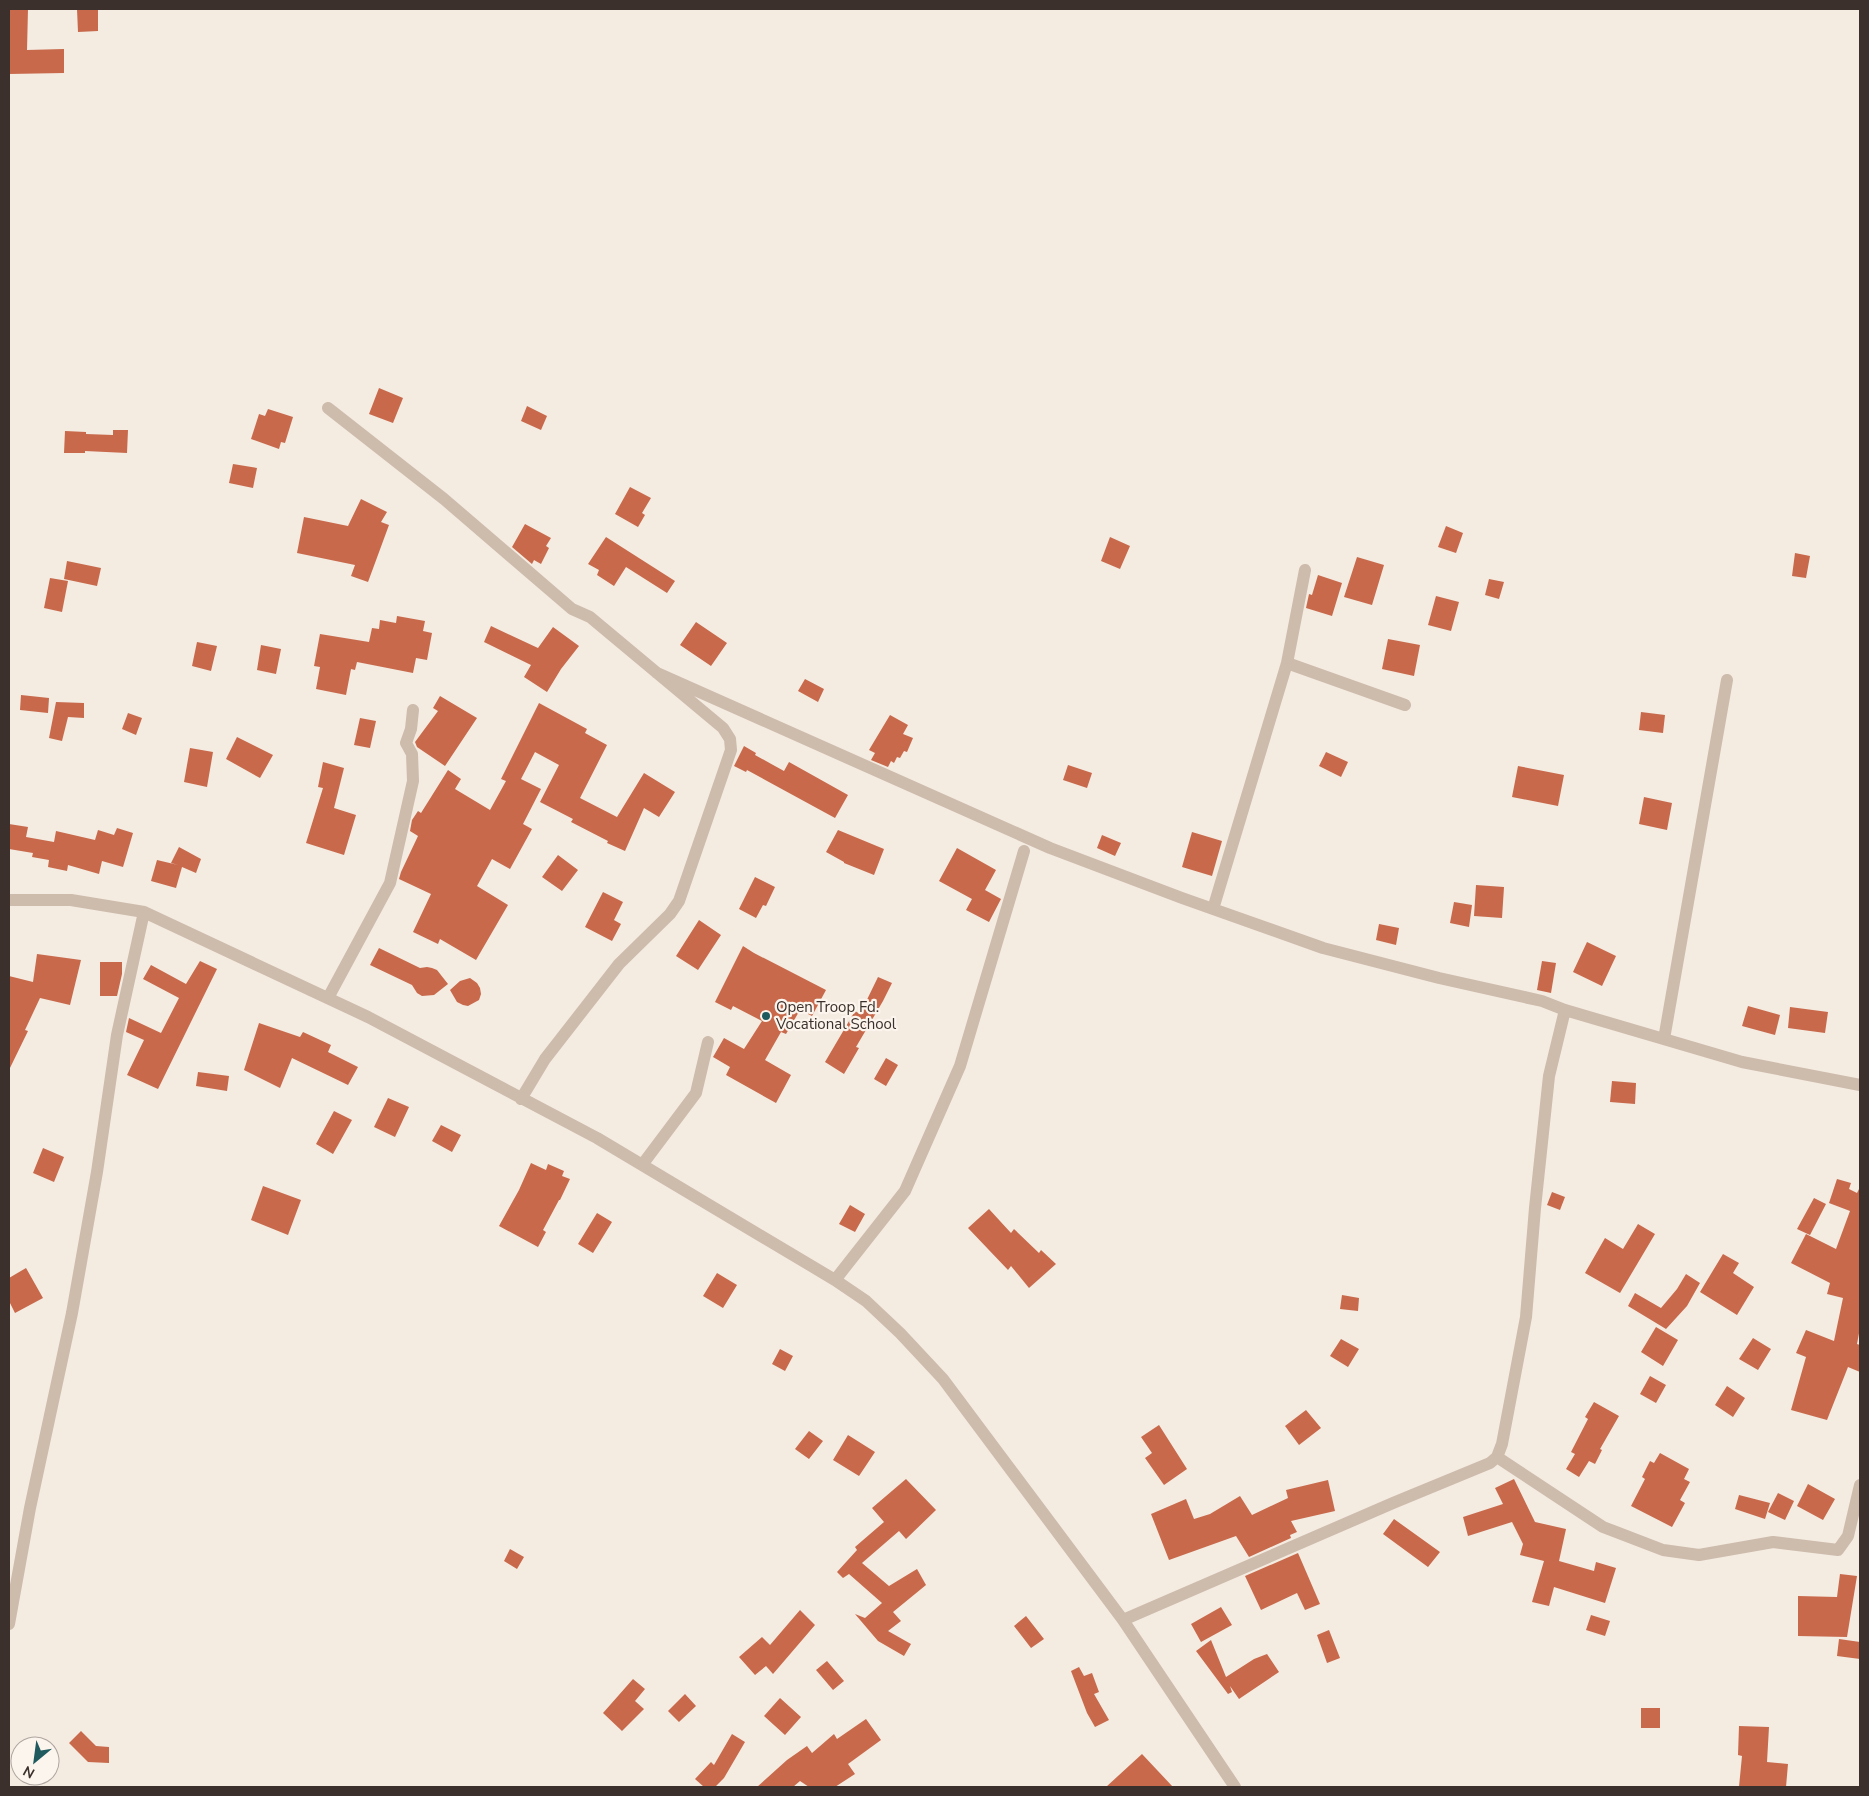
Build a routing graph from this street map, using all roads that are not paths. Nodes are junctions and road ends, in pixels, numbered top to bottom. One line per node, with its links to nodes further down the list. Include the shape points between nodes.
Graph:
1 (328, 408): 4 (street, via 444,499 572,609 590,618)
2 (1306, 570): 3 (street)
3 (1287, 663): 6 (street); 10 (street)
4 (657, 673): 10 (street, via 1050,848); 17 (street, via 723,728 730,739 730,750 679,901 619,964 545,1059)
5 (1726, 680): 14 (street)
6 (1405, 705)
7 (413, 710): 12 (street, via 406,744 412,754 413,781 390,883)
8 (1024, 851): 19 (street, via 960,1066 905,1190)
9 (9, 900): 11 (street, via 71,900)
10 (1213, 909): 13 (street, via 1323,948 1542,1001)
11 (144, 912): 12 (street); 23 (street, via 117,1034 72,1313)
12 (328, 998): 17 (street)
13 (1565, 1010): 14 (street); 20 (street, via 1550,1076 1526,1317)
14 (1664, 1039): 16 (street, via 1742,1062)
15 (708, 1042): 18 (street, via 696,1093)
16 (1860, 1084)
17 (521, 1098): 18 (street)
18 (642, 1165): 19 (street)
19 (835, 1280): 22 (street, via 866,1301 943,1379)
20 (1497, 1457): 21 (street, via 1603,1527 1663,1550 1699,1555 1773,1542 1838,1550 1848,1536); 22 (street, via 1490,1463)
21 (1860, 1485)
22 (1123, 1620): 24 (street)
23 (9, 1624)
24 (1234, 1787)

